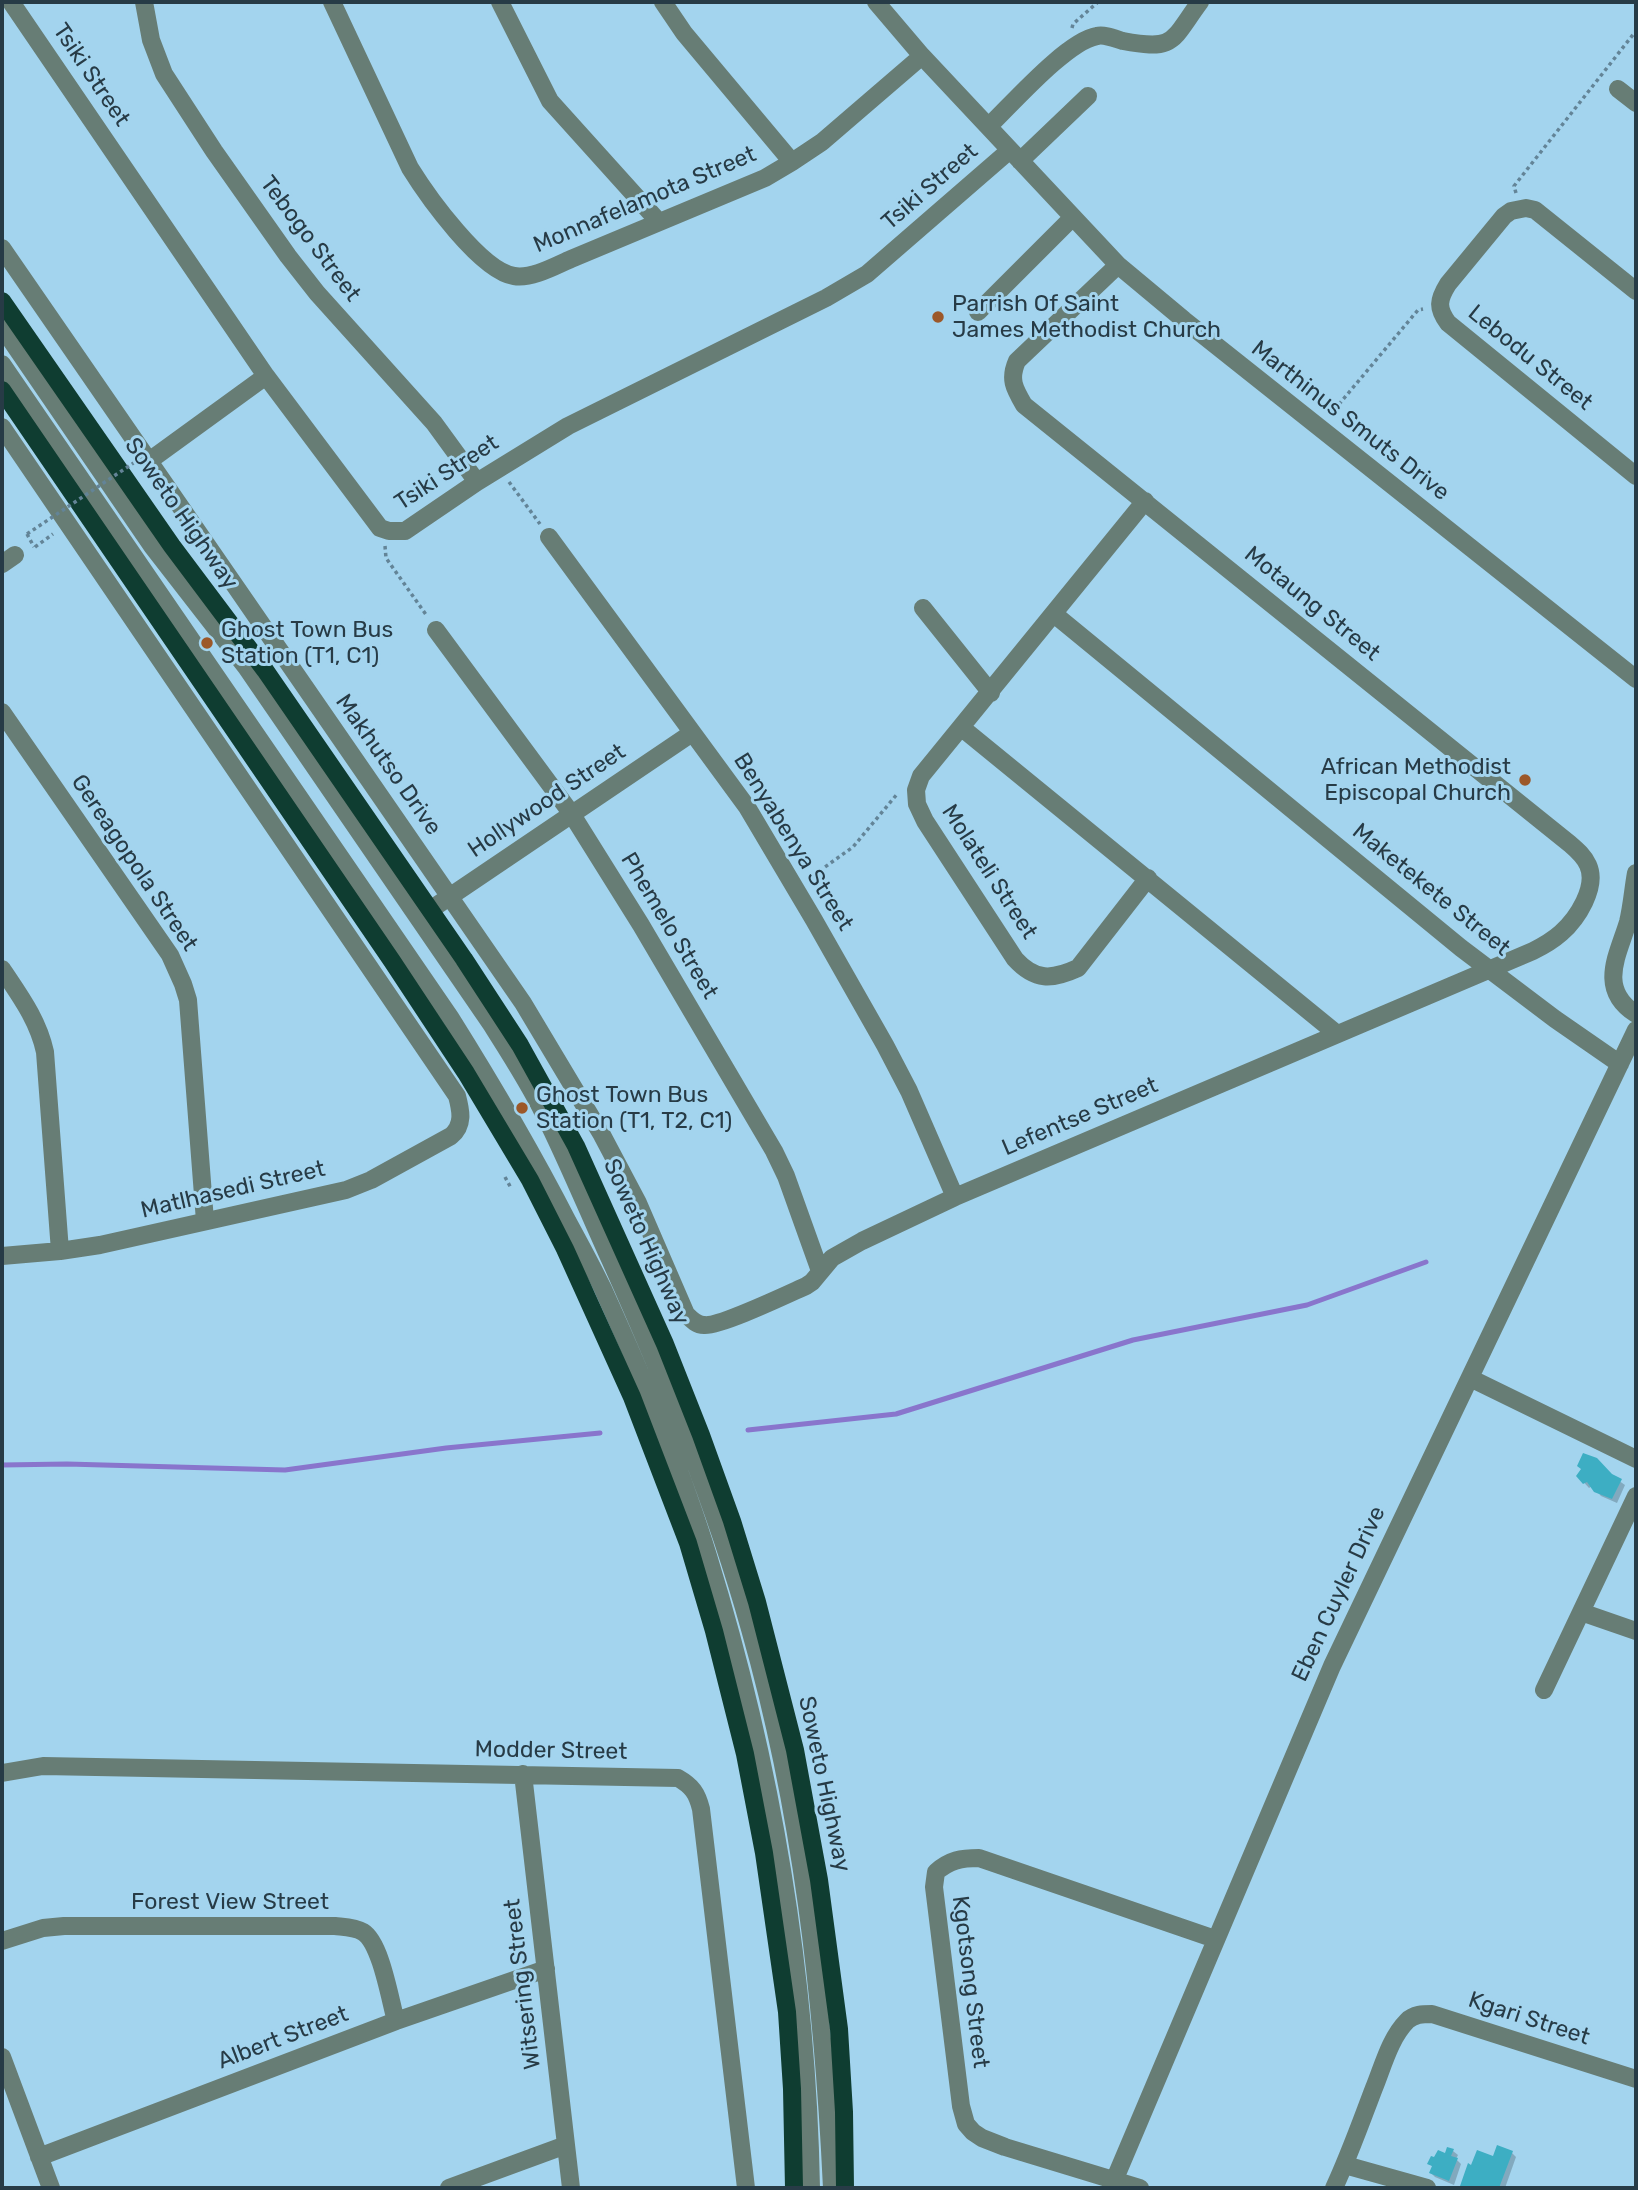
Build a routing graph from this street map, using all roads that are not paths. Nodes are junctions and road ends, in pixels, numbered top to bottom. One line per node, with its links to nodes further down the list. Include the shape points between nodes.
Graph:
1 (11, 2): 24 (street, Tsiki Street)
2 (144, 2): 29 (street, Tebogo Street, via 164,74 214,151 317,293 434,424)
3 (332, 2): 16 (street, Monnafelamota Street, via 416,178 435,206 499,271 516,276 537,273)
4 (500, 2): 16 (street, via 550,101)
5 (663, 2): 14 (street)
6 (876, 2): 8 (street, Marthinus Smuts Drive)
7 (1200, 2): 12 (street, via 1173,39 1163,45 1097,35 1067,50)
8 (922, 55): 12 (street, Marthinus Smuts Drive); 14 (street, Monnafelamota Street, via 822,142)
9 (1618, 89): 11 (street)
10 (1088, 96): 13 (street, Tsiki Street)
11 (1636, 103)
12 (989, 126): 13 (street, Marthinus Smuts Drive)
13 (1015, 156): 15 (street, Marthinus Smuts Drive); 29 (street, Tsiki Street, via 867,274 603,407)
14 (792, 162): 16 (street, Monnafelamota Street)
15 (1073, 217): 18 (street, Marthinus Smuts Drive); 21 (street)
16 (659, 222)
17 (2, 248): 27 (street, Makhutso Drive)
18 (1118, 265): 30 (street, Motaung Street, via 1017,360 1013,383 1032,412); 35 (street, Marthinus Smuts Drive)
19 (1636, 291): 28 (street, Lebodu Street, via 1535,210 1522,208 1504,216 1448,284 1438,305 1448,323)
20 (2, 301): 44 (main road, Soweto Highway)
21 (978, 312)
22 (2, 327): 82 (street, Soweto Highway, via 152,546 246,667 491,1024 545,1116 622,1285 713,1509 771,1712 813,1939)
23 (2, 365): 81 (street, via 450,1017 502,1098 602,1287 669,1447 707,1553 764,1768 803,2021)
24 (266, 376): 27 (street); 29 (street, Tsiki Street, via 380,528 405,531)
25 (2, 390): 80 (main road, via 466,1073 530,1180 632,1397 688,1543 745,1754 787,2012)
26 (2, 427): 53 (street, Matlhasedi Street, via 457,1096 461,1116 456,1133 358,1186)
27 (142, 461): 43 (street, Makhutso Drive)
28 (1636, 476)
29 (477, 482)
30 (1145, 501): 33 (street, Molateli Street); 47 (street, Motaung Street, via 1582,856 1591,883 1568,925 1549,943)
31 (550, 537): 39 (street, Benyabenya Street)
32 (923, 608): 36 (street)
33 (1054, 614): 36 (street, Molateli Street); 47 (street, Maketekete Street)
34 (436, 630): 40 (street, Phemelo Street)
35 (1636, 678)
36 (990, 692): 38 (street, Molateli Street)
37 (2, 712): 53 (street, Gereagopola Street, via 170,955 183,984 188,1000)
38 (962, 728): 42 (street); 42 (street, Molateli Street, via 921,776 917,804 1025,970 1052,977 1078,968)
39 (692, 733): 40 (street, Hollywood Street); 52 (street, Benyabenya Street, via 747,807 795,888 909,1091)
40 (571, 813): 43 (street, Hollywood Street); 56 (street, Phemelo Street, via 774,1151)
41 (1636, 873): 45 (street)
42 (1148, 878): 50 (street)
43 (449, 897): 44 (street, Hollywood Street); 57 (street, Makhutso Drive, via 523,1003 603,1135 683,1307)
44 (430, 910): 83 (main road, Soweto Highway, via 520,1045 576,1146 664,1344 732,1521 795,1750 819,1880 839,2029)
45 (1632, 916): 48 (street, via 1612,966 1615,988)
46 (2, 969): 54 (street, via 29,1010 43,1045)
47 (1489, 970): 50 (street, Lefentse Street); 51 (street, Maketekete Street)
48 (1636, 1014)
49 (1636, 1030): 51 (street, Eben Cuyler Drive)
50 (1337, 1034): 52 (street, Lefentse Street)
51 (1620, 1063): 58 (street, Eben Cuyler Drive)
52 (955, 1197): 56 (street, Lefentse Street, via 862,1241 832,1258)
53 (205, 1222): 54 (street, Matlhasedi Street)
54 (60, 1251): 55 (street, Matlhasedi Street)
55 (2, 1256)
56 (820, 1271): 57 (street, Lefentse Street, via 806,1286 722,1322)
57 (702, 1325)
58 (1470, 1378): 59 (street); 66 (street, Eben Cuyler Drive, via 1332,1666)
59 (1636, 1459)
60 (1636, 1496): 61 (street)
61 (1581, 1612): 62 (street); 63 (street)
62 (1636, 1631)
63 (1544, 1690)
64 (2, 1773): 65 (street, Modder Street, via 43,1766)
65 (523, 1774): 68 (street, Witsering Street); 79 (street, Modder Street, via 678,1778 698,1797)
66 (1215, 1939): 75 (street, Eben Cuyler Drive); 75 (street, Kgotsong Street, via 979,1858 960,1858 936,1872 933,1887 966,2124 982,2138)
67 (2, 1941): 69 (street, Forest View Street, via 64,1926 353,1928 372,1941)
68 (546, 1969): 69 (street, Albert Street); 72 (street, Witsering Street)
69 (396, 2021): 73 (street, Albert Street)
70 (2, 2057): 73 (street)
71 (1636, 2078): 74 (street, Kgari Street, via 1432,2014 1419,2014 1400,2029 1388,2052)
72 (566, 2145): 77 (street); 78 (street, Witsering Street)
73 (39, 2157): 76 (street)
74 (1345, 2165): 85 (street); 86 (street)
75 (1112, 2184): 84 (street, Kgotsong Street)
76 (51, 2188)
77 (449, 2188)
78 (571, 2188)
79 (746, 2188)
80 (794, 2188)
81 (811, 2188)
82 (832, 2188)
83 (845, 2188)
84 (1140, 2188)
85 (1334, 2188)
86 (1427, 2188)

